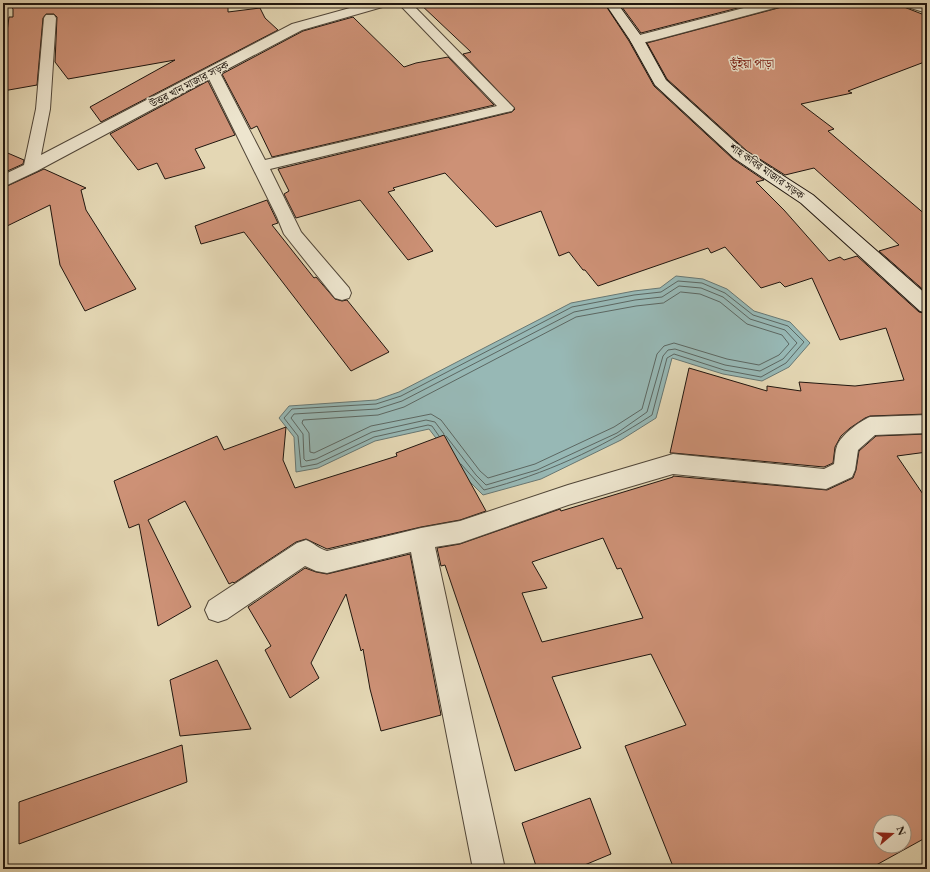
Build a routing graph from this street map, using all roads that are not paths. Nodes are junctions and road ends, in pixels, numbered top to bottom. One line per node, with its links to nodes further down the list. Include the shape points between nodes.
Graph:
1 (382, 3): 9 (street, উত্তর খান মাজার সড়ক, via 297,27)
2 (404, 3): 10 (street, via 506,108)
3 (611, 3): 8 (street, শাহ কবির মাজার সড়ক)
4 (778, 3): 8 (street)
5 (908, 3): 6 (street)
6 (927, 9)
7 (50, 18): 11 (street, via 43,109)
8 (637, 40): 14 (street, শাহ কবির মাজার সড়ক, via 660,82 740,156 807,199)
9 (213, 72): 10 (street); 11 (street, উত্তর খান মাজার সড়ক)
10 (260, 166): 13 (street, via 293,234)
11 (31, 168): 12 (street, উত্তর খান মাজার সড়ক)
12 (3, 182)
13 (342, 293)
14 (927, 306)
15 (927, 424): 16 (street, via 870,426 848,446 844,470 826,480 673,464 568,495 460,532)
16 (421, 539): 17 (street, via 326,562 316,560 306,551); 18 (street)
17 (218, 610)
18 (489, 869)

